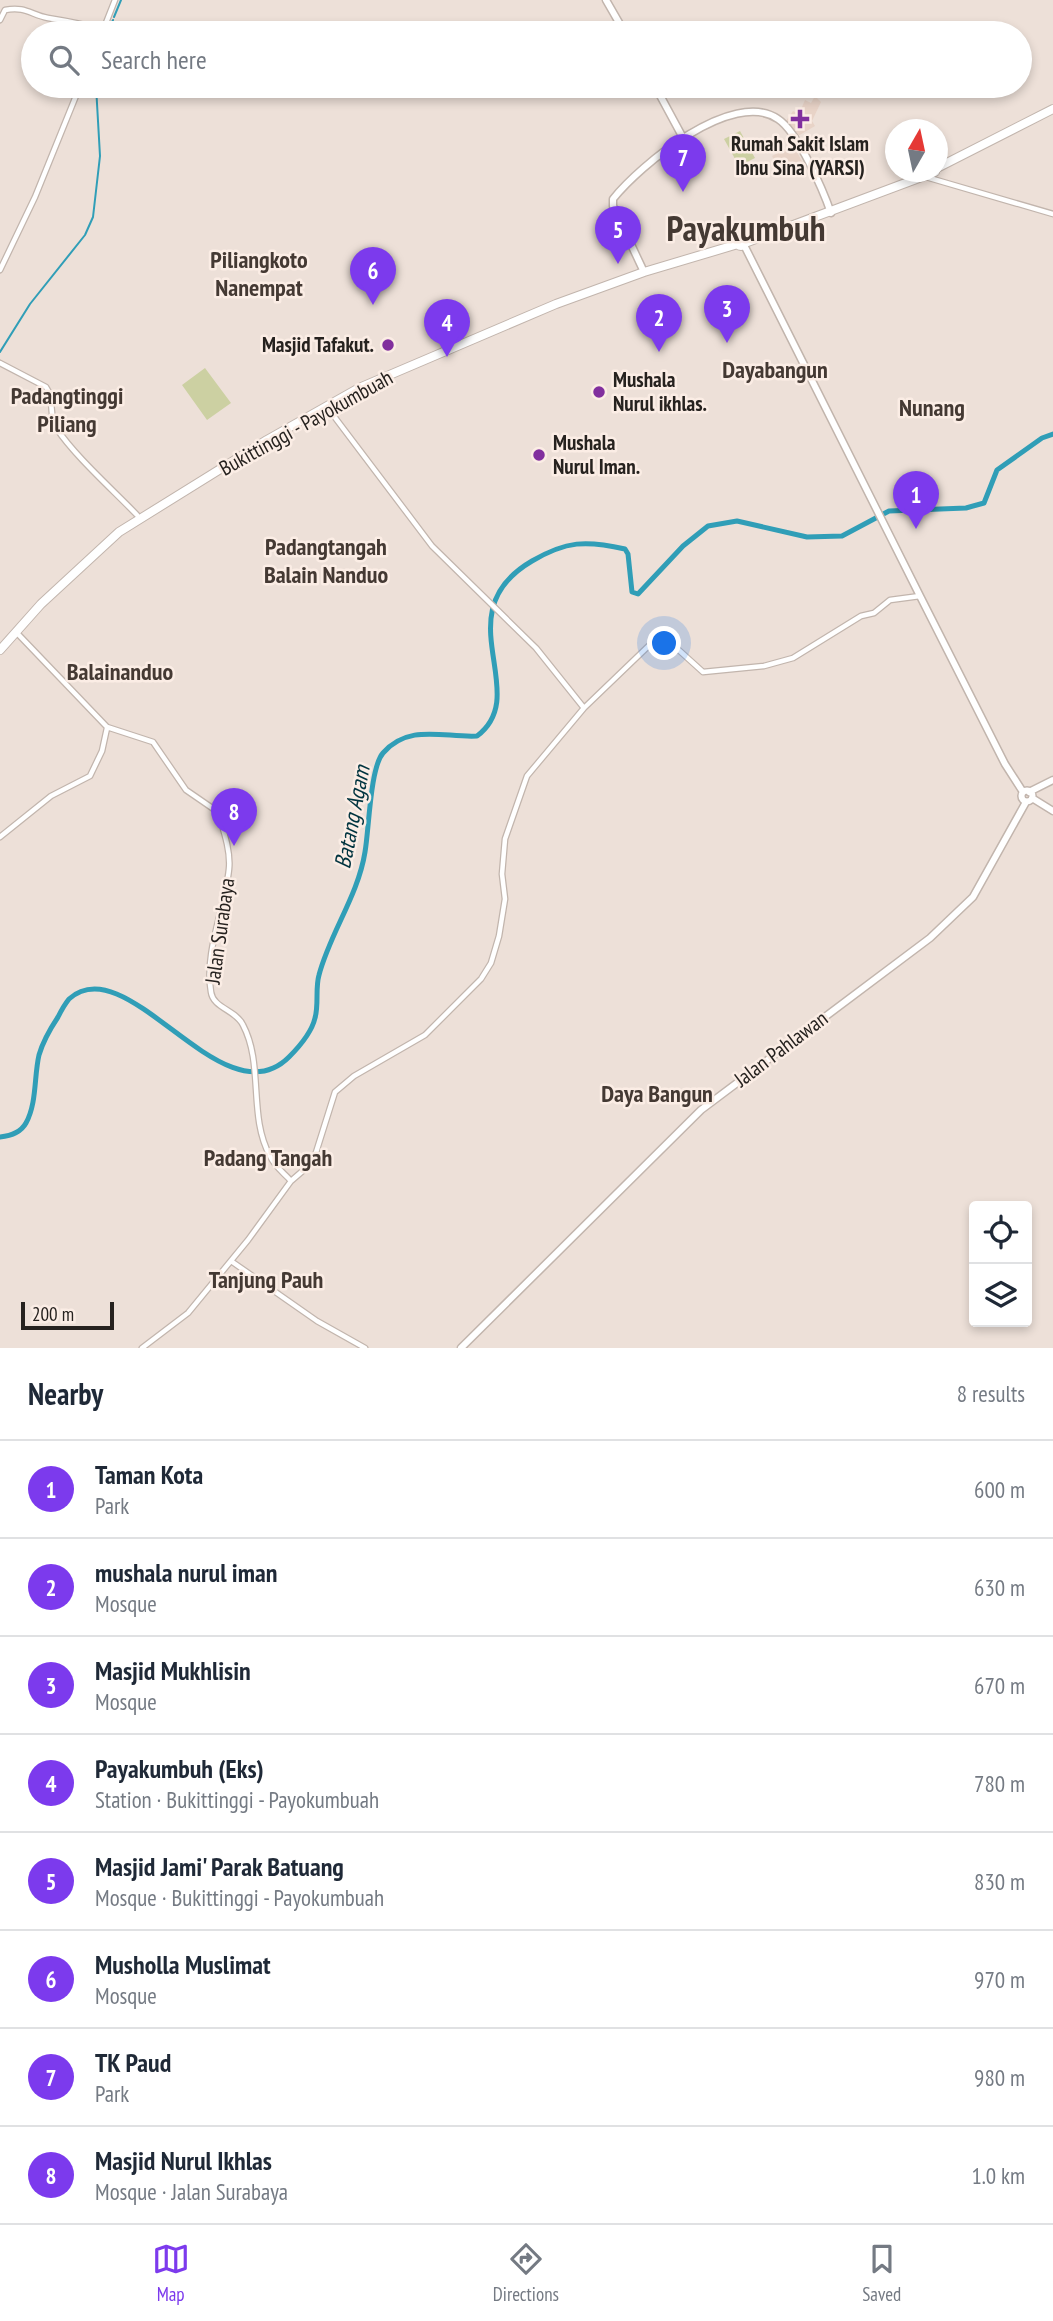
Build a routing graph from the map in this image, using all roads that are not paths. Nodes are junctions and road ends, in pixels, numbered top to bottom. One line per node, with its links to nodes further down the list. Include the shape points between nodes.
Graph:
1 (115, 0): 5 (street)
2 (606, 0): 6 (main road)
3 (0, 20): 4 (street, via 6,10 34,11)
4 (73, 21)
5 (106, 21)
6 (618, 21)
7 (75, 98): 17 (street)
8 (661, 98): 10 (main road)
9 (1053, 111): 11 (highway, Bukittinggi - Payokumbuah)
10 (682, 136): 14 (main road, via 745,114 777,118 795,140); 18 (main road, via 613,199)
11 (948, 164)
12 (948, 181): 15 (street)
13 (905, 182): 14 (highway, Bukittinggi - Payokumbuah)
14 (830, 211): 16 (highway, Bukittinggi - Payokumbuah)
15 (1053, 214)
16 (741, 242): 18 (highway, Bukittinggi - Payokumbuah); 25 (main road)
17 (0, 270)
18 (643, 271): 19 (highway, Bukittinggi - Payokumbuah)
19 (472, 338): 21 (highway, Bukittinggi - Payokumbuah); 22 (highway, Bukittinggi - Payokumbuah, via 357,385)
20 (0, 363): 23 (street, via 35,379 50,392 57,429)
21 (327, 407): 22 (highway, Bukittinggi - Payokumbuah); 29 (street, via 432,545 536,648)
22 (238, 456): 23 (highway, Bukittinggi - Payokumbuah); 24 (highway, Bukittinggi - Payokumbuah, via 119,532)
23 (137, 515): 24 (highway, Bukittinggi - Payokumbuah)
24 (78, 565): 26 (highway, Bukittinggi - Payokumbuah); 27 (highway, Bukittinggi - Payokumbuah)
25 (920, 596): 29 (street, via 890,600 799,656 764,666 703,672 661,634); 32 (main road, via 1005,764)
26 (16, 632): 28 (highway, Bukittinggi - Payokumbuah); 30 (street, Jalan Surabaya)
27 (0, 644)
28 (0, 650)
29 (584, 708): 35 (street, via 527,776 510,820 502,857 503,921 493,958 481,979 425,1035 354,1076 335,1093 317,1156)
30 (109, 729): 34 (street, via 90,776 51,796); 35 (street, Jalan Surabaya, via 153,742 186,790 218,811 229,867 213,951 211,993 216,1003 244,1025 266,1147)
31 (1053, 780): 32 (main road)
32 (1028, 796): 33 (main road); 39 (main road, Jalan Pahlawan, via 982,885 957,914 701,1110)
33 (1053, 811)
34 (0, 837)
35 (291, 1181): 36 (street)
36 (231, 1261): 37 (street, via 188,1312); 38 (street)
37 (142, 1348)
38 (365, 1348)
39 (461, 1348)

